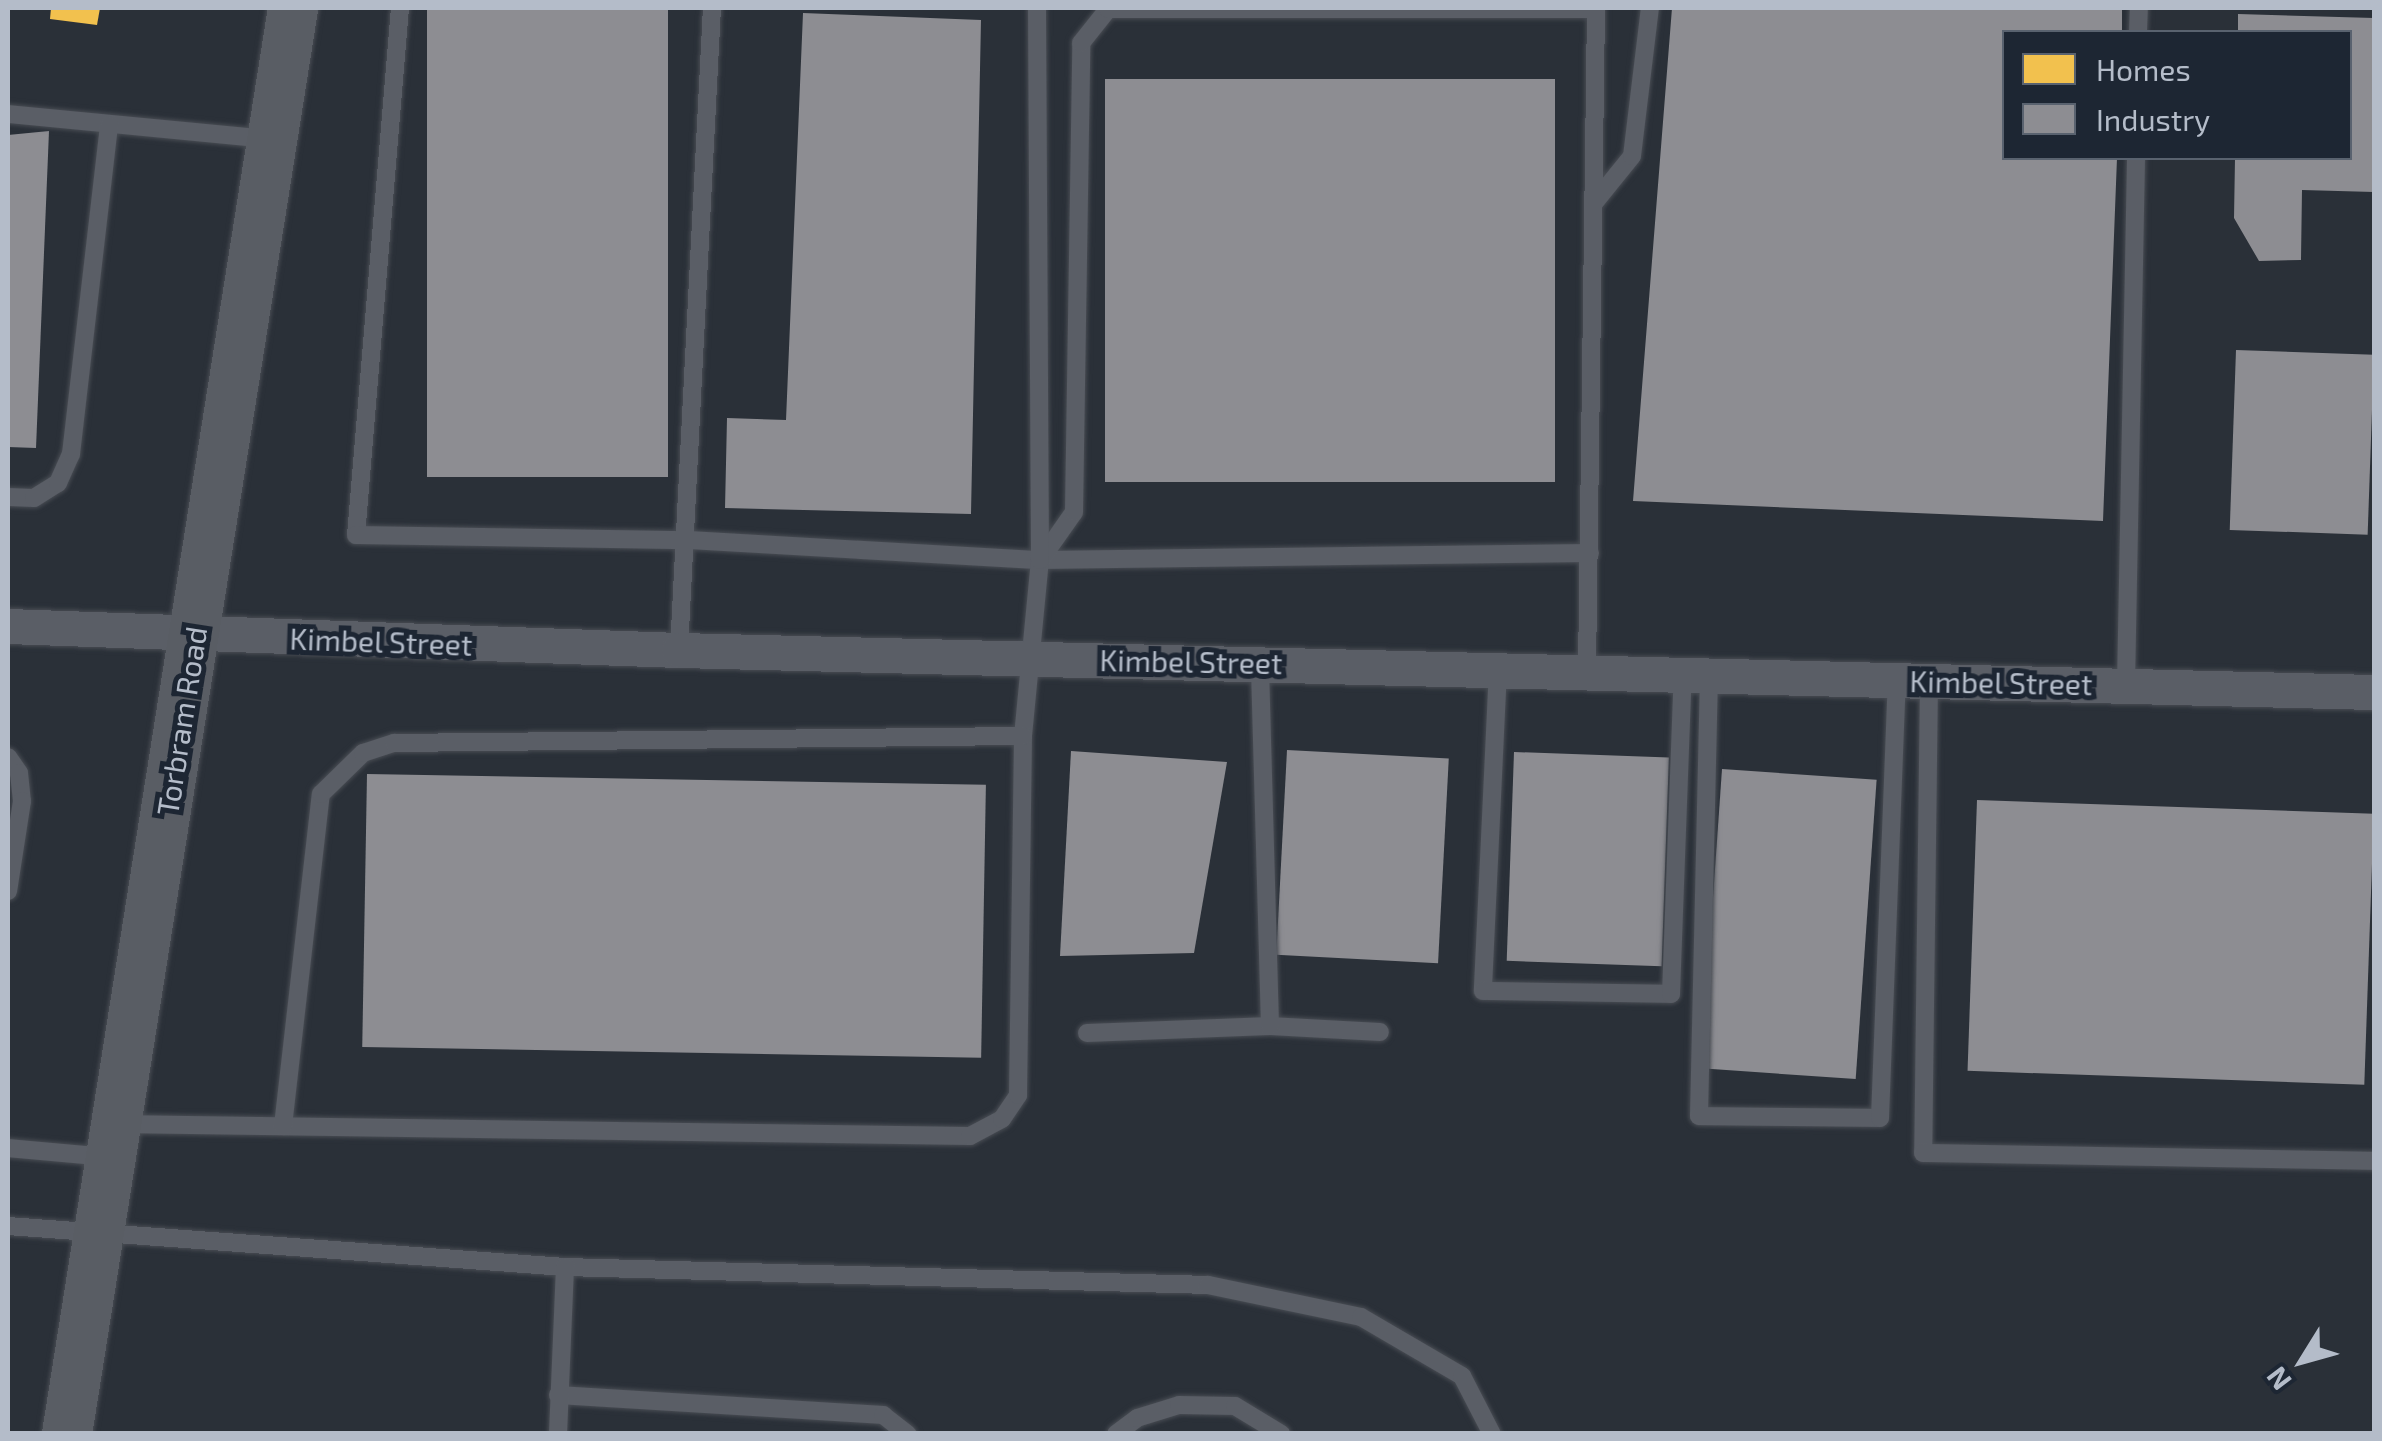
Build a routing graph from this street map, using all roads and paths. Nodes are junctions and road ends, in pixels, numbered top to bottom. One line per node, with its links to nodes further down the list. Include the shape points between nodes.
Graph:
1 (293, 8): 8 (main road, Torbram Road)
2 (400, 8): 12 (lane, via 356,535)
3 (712, 8): 12 (lane)
4 (1038, 8): 14 (lane)
5 (1650, 8): 10 (lane, via 1632,156)
6 (8, 114): 7 (lane)
7 (109, 125): 8 (lane); 11 (lane, via 71,454 58,483 34,498)
8 (273, 140): 16 (main road, Torbram Road)
9 (2136, 160): 24 (lane)
10 (1594, 203): 13 (lane); 14 (lane, via 1596,9 1108,9 1081,43 1074,512)
11 (8, 498)
12 (689, 540): 14 (lane); 17 (lane)
13 (1590, 553): 14 (lane); 21 (lane)
14 (1040, 560): 18 (lane)
15 (8, 626): 16 (street, Kimbel Street)
16 (194, 636): 17 (street, Kimbel Street); 33 (main road, Torbram Road)
17 (679, 650): 18 (street, Kimbel Street)
18 (1032, 659): 19 (street, Kimbel Street); 26 (lane)
19 (1260, 663): 20 (street, Kimbel Street); 29 (lane)
20 (1498, 669): 21 (street, Kimbel Street); 22 (lane, via 1484,991 1672,994)
21 (1587, 671): 22 (street, Kimbel Street)
22 (1696, 674): 23 (street, Kimbel Street); 23 (lane, via 1699,1116 1880,1118)
23 (1913, 680): 24 (street, Kimbel Street); 35 (lane, via 1923,1154)
24 (2126, 685): 25 (street, Kimbel Street)
25 (2374, 692)
26 (1023, 736): 32 (lane, via 394,743 364,753 321,794); 32 (lane, via 1018,1095 1002,1119 986,1128 970,1136)
27 (8, 757): 28 (lane, via 19,773 22,801)
28 (8, 891)
29 (1270, 1026): 30 (lane); 31 (lane)
30 (1380, 1032)
31 (1087, 1033)
32 (283, 1126): 33 (lane)
33 (114, 1140): 34 (lane); 37 (main road, Torbram Road)
34 (8, 1148)
35 (2374, 1162)
36 (8, 1226): 37 (lane)
37 (100, 1230): 38 (lane); 40 (main road, Torbram Road)
38 (566, 1267): 39 (lane); 45 (lane, via 1208,1285 1362,1317 1462,1376)
39 (558, 1395): 41 (lane); 42 (lane, via 883,1415)
40 (67, 1434)
41 (558, 1434)
42 (907, 1434)
43 (1116, 1434): 44 (lane, via 1136,1418 1180,1405 1235,1406)
44 (1281, 1434)
45 (1492, 1434)

